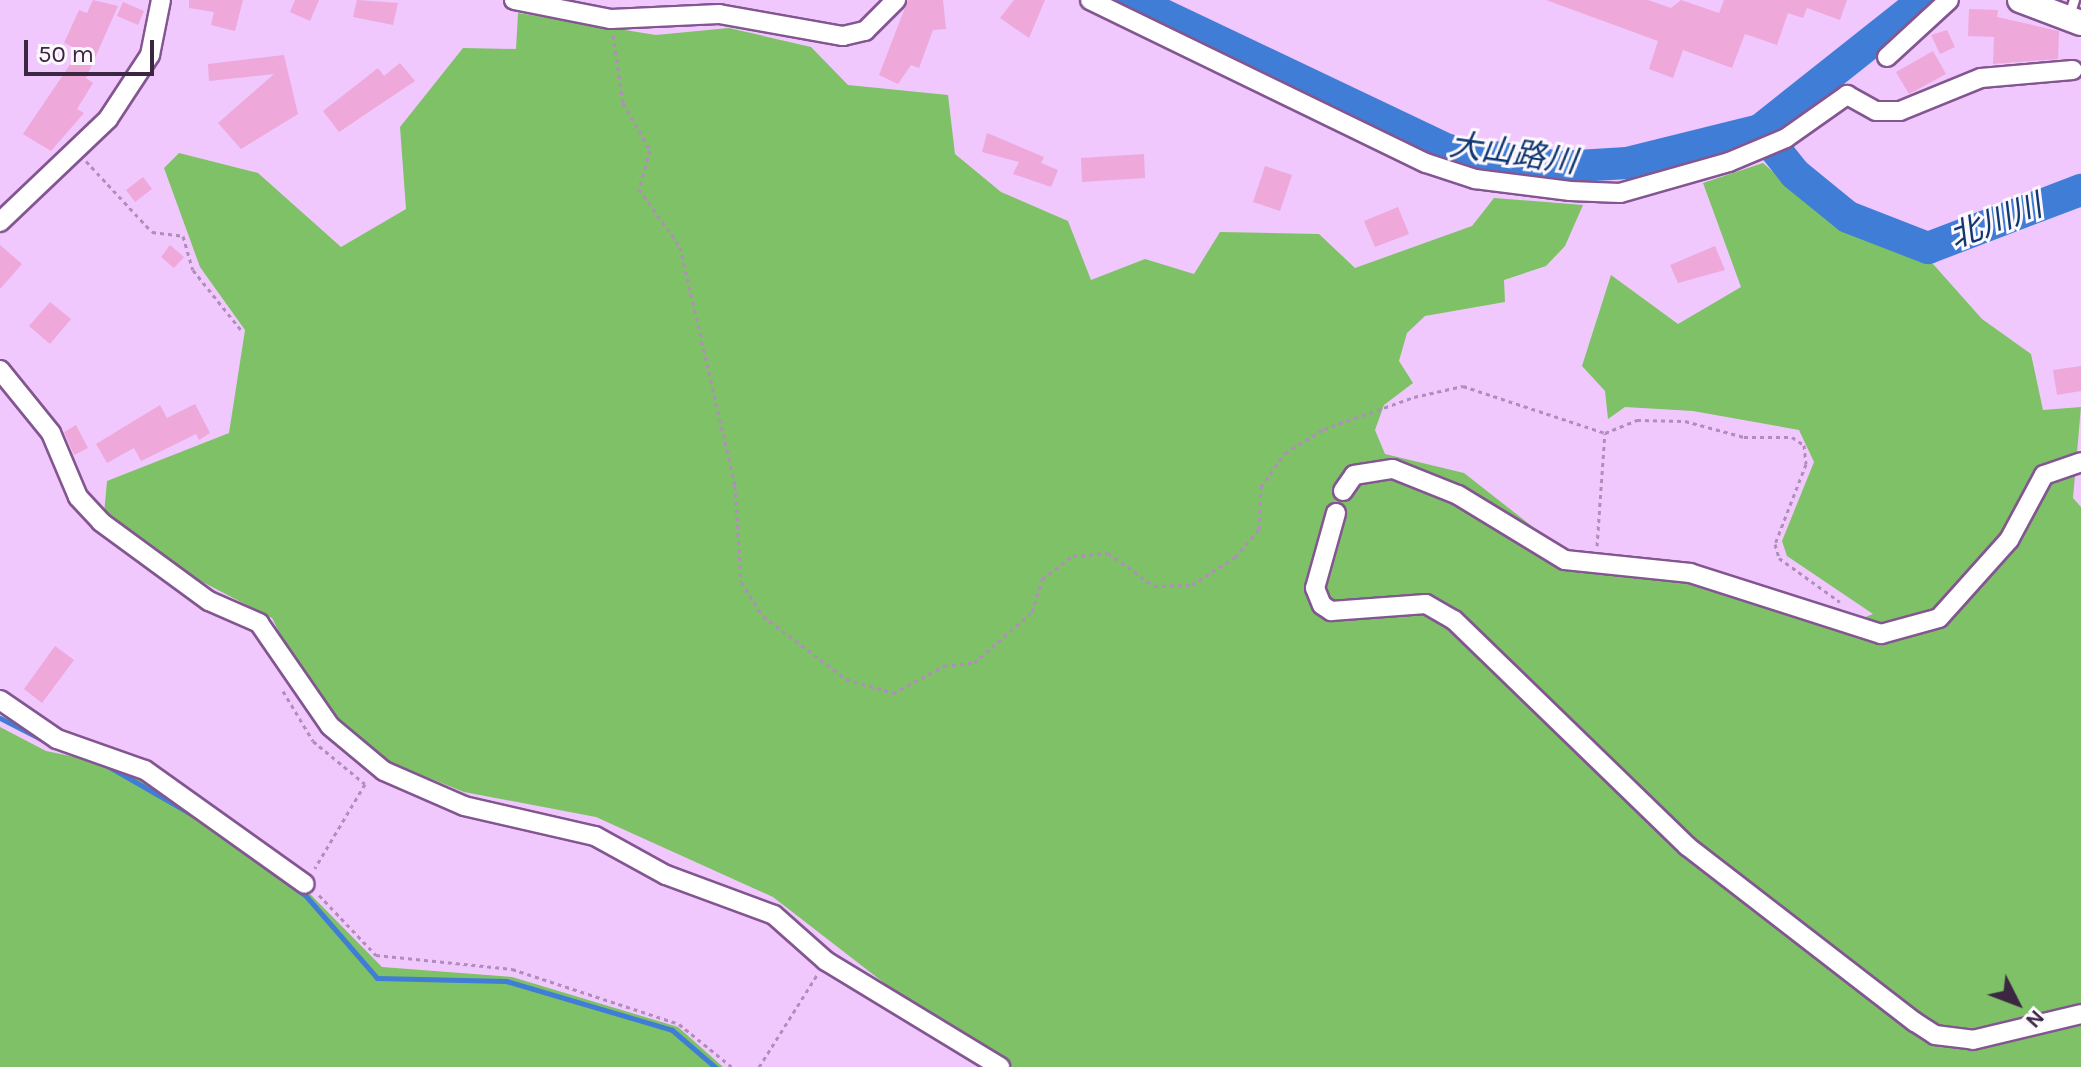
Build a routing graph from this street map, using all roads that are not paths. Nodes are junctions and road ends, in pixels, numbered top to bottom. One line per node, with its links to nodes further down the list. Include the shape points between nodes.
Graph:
1 (161, 0): 10 (street, via 150,55 108,119)
2 (514, 0): 3 (street, via 611,19 719,14 843,36 865,31)
3 (896, 0)
4 (1090, 0): 9 (street, via 1426,163 1475,179 1570,191 1620,193 1729,162 1786,138 1847,95 1876,111 1900,111 1981,78)
5 (1949, 0): 8 (street)
6 (2020, 0): 7 (street)
7 (2074, 14)
8 (1887, 57)
9 (2073, 70)
10 (0, 222)
11 (0, 370): 18 (street, via 51,433 78,497 101,522 209,601 259,623 330,726 384,771 464,806 595,836 666,875 774,915 826,961)
12 (2081, 462): 13 (street, via 2044,475 2009,540 1966,592 1939,618 1909,632 1861,630 1817,609 1690,573 1565,560 1458,495 1393,469 1354,475)
13 (1343, 491)
14 (1336, 513): 17 (street, via 1315,588 1322,605 1331,611 1426,604 1454,620 1687,846 1915,1022 1935,1035 1973,1040)
15 (0, 700): 16 (street, via 57,739 145,770)
16 (305, 884)
17 (2081, 1014)
18 (1000, 1067)

